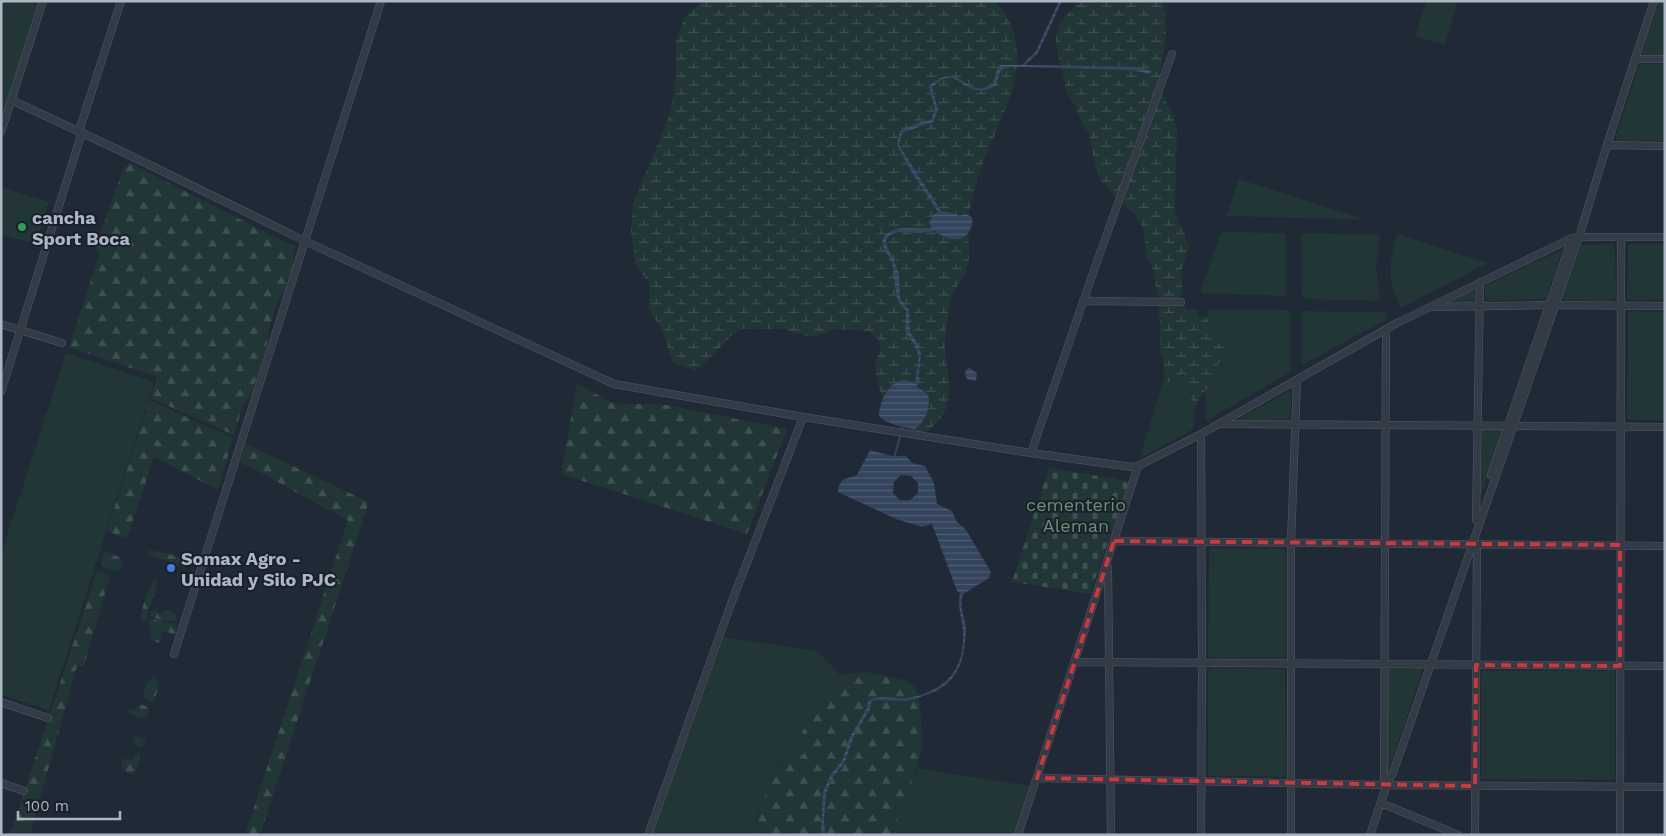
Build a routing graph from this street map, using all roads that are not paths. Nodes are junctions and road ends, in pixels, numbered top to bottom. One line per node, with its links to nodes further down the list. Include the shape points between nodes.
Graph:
1 (43, 1): 8 (street)
2 (121, 1): 10 (street)
3 (381, 1): 16 (street)
4 (1654, 1): 6 (street)
5 (1172, 54): 18 (street)
6 (1635, 59): 7 (street); 11 (street)
7 (1665, 60)
8 (11, 100): 9 (street); 10 (street)
9 (1, 132)
10 (80, 132): 16 (street); 27 (street)
11 (1607, 145): 12 (street); 15 (street)
12 (1665, 146)
13 (1621, 237): 14 (street); 15 (street); 21 (street)
14 (1665, 237)
15 (1575, 238): 17 (street); 20 (street)
16 (305, 241): 31 (street, via 614,384); 51 (street)
17 (1480, 282): 22 (street); 24 (street)
18 (1083, 301): 19 (street); 40 (street)
19 (1181, 302)
20 (1552, 305): 21 (street); 22 (street); 36 (street)
21 (1621, 305): 23 (street); 37 (street)
22 (1480, 306): 24 (street); 35 (street)
23 (1665, 306)
24 (1429, 308): 26 (street)
25 (1, 324): 27 (street)
26 (1386, 329): 29 (street); 34 (street)
27 (20, 330): 28 (street); 30 (street)
28 (62, 343)
29 (1297, 380): 32 (street); 33 (street)
30 (1, 392)
31 (803, 416): 40 (street); 75 (street)
32 (1220, 424): 33 (street); 39 (street)
33 (1295, 424): 34 (street); 45 (street)
34 (1386, 424): 35 (street); 46 (street)
35 (1478, 425): 36 (street); 42 (street)
36 (1511, 425): 37 (street); 42 (street); 47 (street)
37 (1621, 426): 38 (street); 48 (street)
38 (1665, 426)
39 (1201, 434): 41 (street); 44 (street)
40 (1031, 453): 41 (street)
41 (1138, 466): 43 (street)
42 (1476, 520): 47 (street)
43 (1114, 542): 44 (street); 50 (street)
44 (1202, 542): 45 (street); 54 (street)
45 (1291, 542): 46 (street); 55 (street)
46 (1386, 543): 47 (street); 56 (street)
47 (1472, 544): 48 (street); 57 (street); 58 (street)
48 (1620, 545): 49 (street); 59 (street)
49 (1665, 546)
50 (1108, 560): 52 (street); 53 (street)
51 (174, 654)
52 (1076, 662): 53 (street); 63 (street)
53 (1110, 662): 54 (street); 64 (street)
54 (1202, 662): 55 (street); 65 (street)
55 (1291, 663): 56 (street); 67 (street)
56 (1385, 664): 57 (street); 68 (street)
57 (1429, 664): 58 (street); 68 (street)
58 (1476, 664): 59 (street); 69 (street)
59 (1620, 666): 60 (street); 70 (street)
60 (1665, 666)
61 (1, 702): 62 (street)
62 (48, 718)
63 (1037, 778): 64 (street); 74 (street)
64 (1111, 780): 65 (street); 76 (street)
65 (1201, 781): 67 (street); 77 (street)
66 (1, 783): 72 (street)
67 (1291, 783): 68 (street); 78 (street)
68 (1387, 784): 69 (street); 73 (street)
69 (1475, 786): 70 (street); 81 (street)
70 (1620, 786): 71 (street); 82 (street)
71 (1665, 787)
72 (24, 791)
73 (1381, 803): 79 (street); 80 (street)
74 (1019, 833)
75 (648, 835)
76 (1111, 835)
77 (1201, 835)
78 (1291, 835)
79 (1370, 835)
80 (1458, 835)
81 (1475, 835)
82 (1620, 835)

